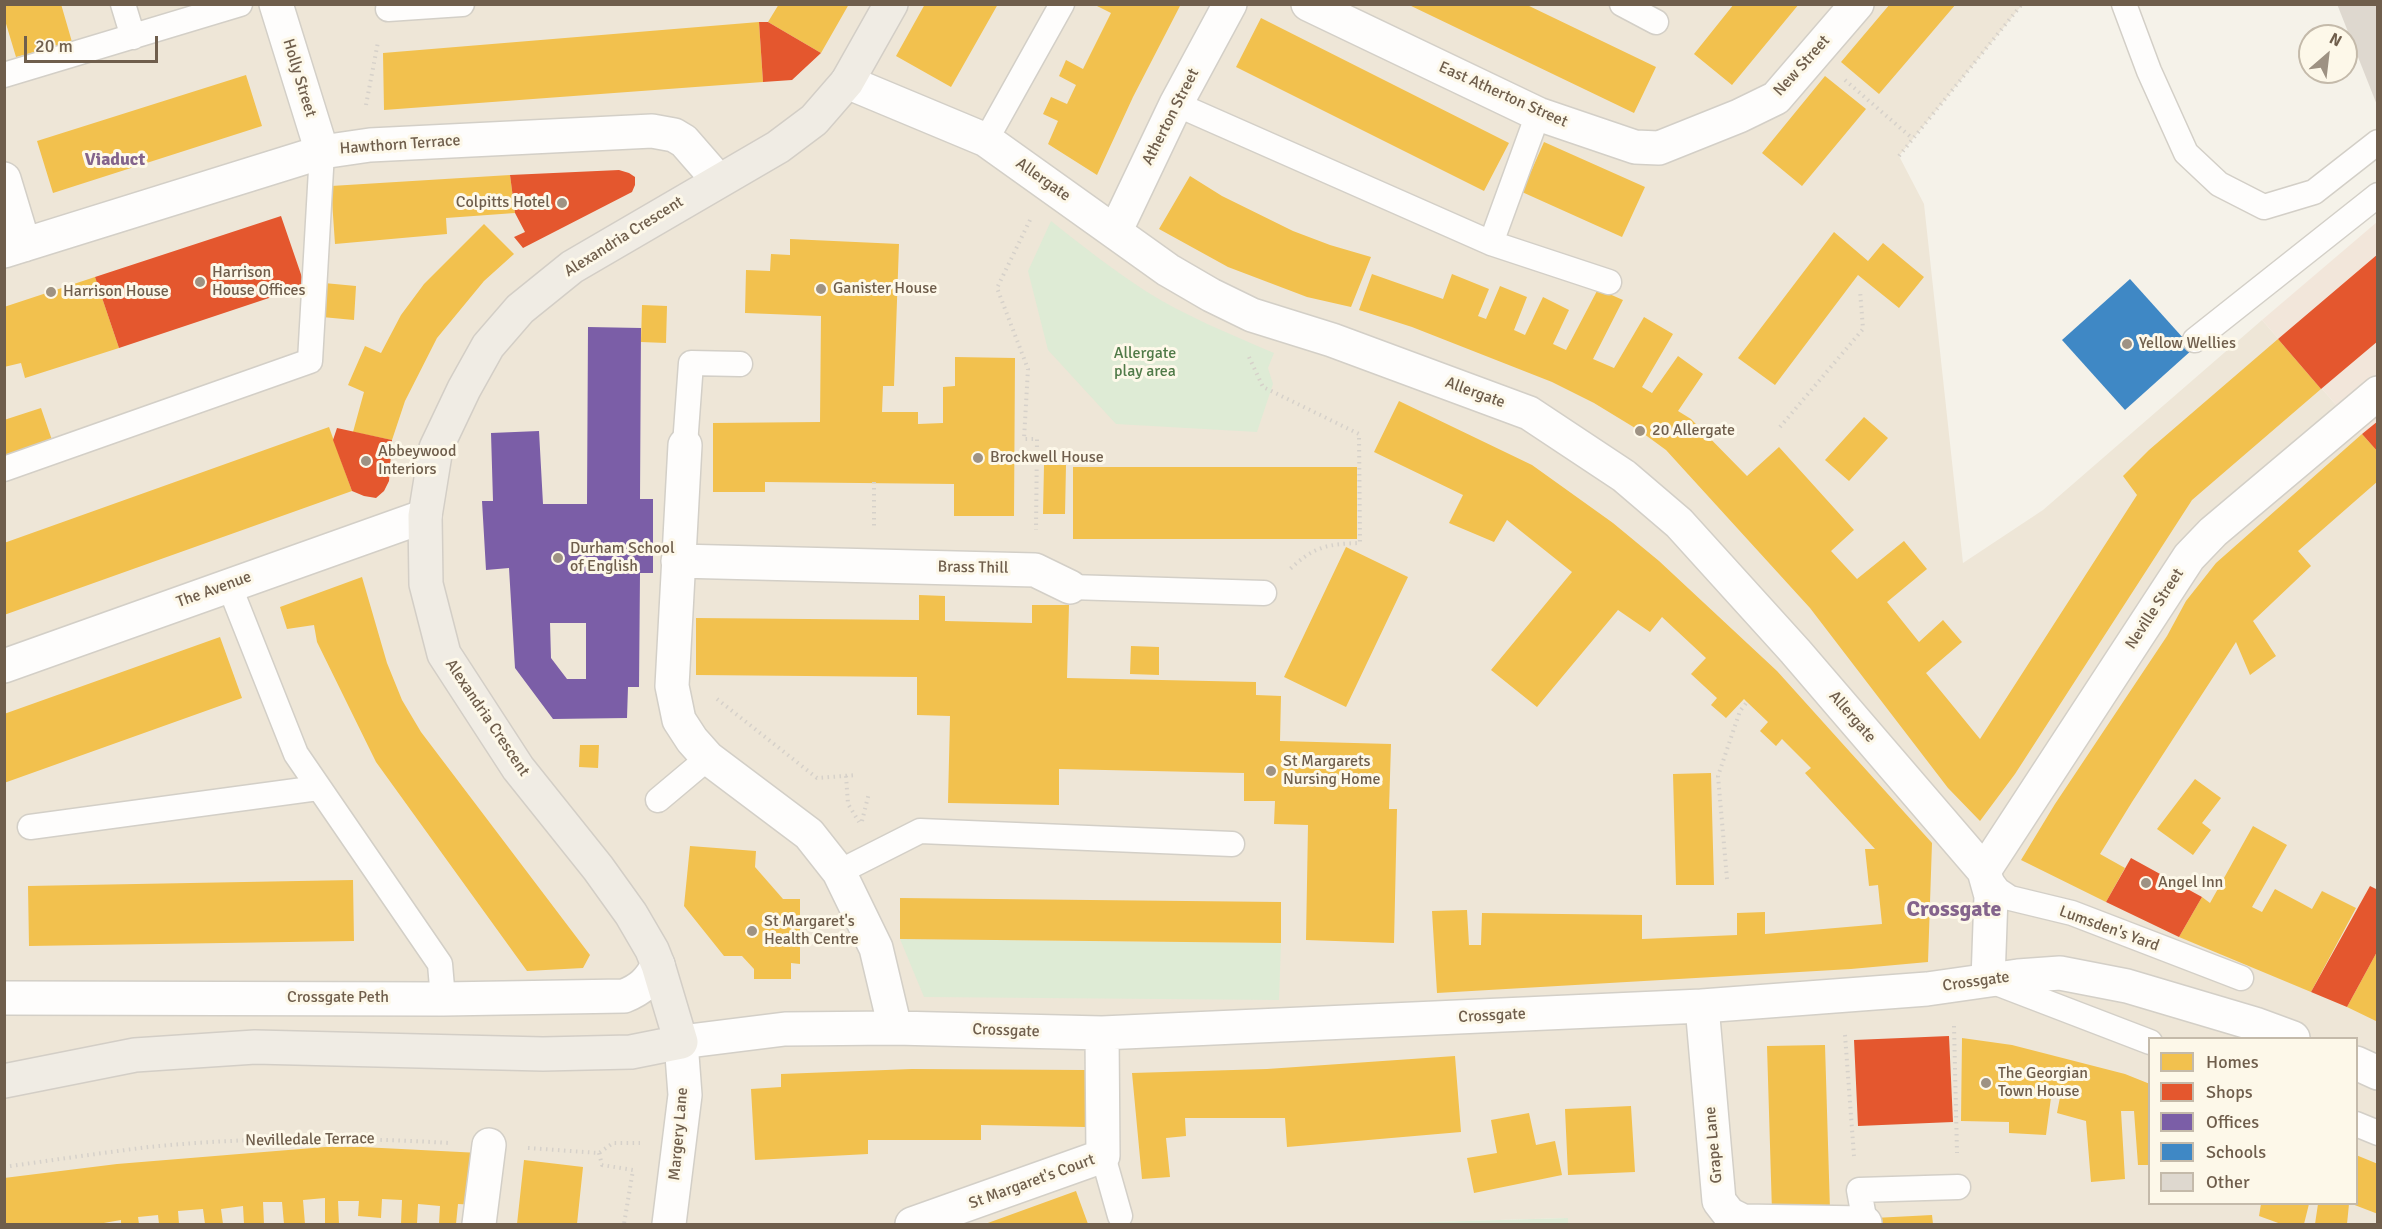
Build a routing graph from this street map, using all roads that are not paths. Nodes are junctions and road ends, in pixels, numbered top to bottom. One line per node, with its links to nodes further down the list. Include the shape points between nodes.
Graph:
1 (123, 4): 14 (lane)
2 (240, 4): 14 (lane)
3 (276, 4): 22 (street, Holly Street)
4 (462, 4): 12 (lane)
5 (891, 4): 16 (highway, Alexandria Crescent)
6 (1062, 4): 20 (lane)
7 (1230, 4): 17 (street, Atherton Street)
8 (1308, 4): 18 (street, East Atherton Street)
9 (1622, 4): 13 (lane)
10 (1857, 4): 19 (street, New Street, via 1776,98)
11 (2124, 4): 21 (lane, via 2186,153 2219,184 2264,207 2314,192)
12 (388, 9)
13 (1656, 22)
14 (133, 37): 15 (lane)
15 (4, 75)
16 (847, 82): 20 (street, Allergate); 24 (highway, Alexandria Crescent, via 814,120 778,147)
17 (1176, 104): 26 (street, Atherton Street); 27 (lane)
18 (1538, 114): 19 (street, East Atherton Street, via 1635,147 1659,148); 27 (lane)
19 (1705, 130)
20 (986, 140): 26 (street, Allergate)
21 (2378, 142)
22 (322, 152): 24 (street, Hawthorn Terrace, via 370,145 652,131 684,141); 28 (street, Hawthorn Terrace); 34 (lane, via 310,361)
23 (4, 179): 28 (street)
24 (718, 180): 35 (highway, Alexandria Crescent, via 572,267 520,309 488,346 436,448)
25 (2378, 195): 30 (lane)
26 (1115, 232): 46 (street, Allergate, via 1168,270 1252,315 1332,340 1529,413 1624,476 1679,523)
27 (1491, 243): 29 (lane)
28 (14, 248)
29 (1609, 282)
30 (2195, 340)
31 (740, 364): 33 (lane, via 691,363)
32 (2378, 393): 46 (street, Neville Street, via 2213,532 2189,557)
33 (685, 445): 36 (street)
34 (4, 469)
35 (425, 516): 37 (street, The Avenue); 48 (highway, Alexandria Crescent, via 426,584 444,654 518,768 631,914)
36 (678, 561): 38 (street, Brass Thill, via 1035,570); 41 (street, via 672,686 679,720)
37 (229, 585): 40 (street, The Avenue); 42 (lane, via 296,754)
38 (1070, 587): 39 (lane, Brass Thill)
39 (1264, 593)
40 (4, 666)
41 (708, 758): 43 (lane); 47 (street, via 809,834)
42 (318, 788): 44 (lane); 52 (lane, via 440,964)
43 (658, 800)
44 (30, 827)
45 (1232, 844): 47 (lane, via 920,831)
46 (1984, 871): 49 (lane, Lumsden's Yard, via 1998,890 2010,898 2072,913); 50 (street, via 1991,896)
47 (839, 872): 54 (street, via 876,948)
48 (658, 965): 52 (street, Crossgate Peth, via 648,983 624,996); 58 (highway, Alexandria Crescent)
49 (2241, 978)
50 (1989, 980): 53 (street, Crossgate); 56 (street, Crossgate, via 2060,973 2127,986); 57 (lane)
51 (4, 998): 52 (street, Crossgate Peth)
52 (442, 999)
53 (1702, 1006): 55 (street, Crossgate); 68 (street, Grape Lane, via 1719,1201 1729,1214 1743,1221)
54 (895, 1028): 55 (street, Crossgate); 58 (street, Crossgate, via 785,1029)
55 (1102, 1033): 65 (street, St Margaret's Court)
56 (2290, 1037)
57 (2148, 1041)
58 (681, 1042): 61 (highway, via 631,1052 543,1054 255,1047 135,1055); 70 (street, Margery Lane, via 686,1095)
59 (2358, 1064): 60 (street)
60 (2378, 1073)
61 (4, 1081)
62 (2358, 1125): 63 (lane)
63 (2378, 1133)
64 (489, 1145): 69 (street)
65 (1103, 1156): 67 (lane); 71 (street, St Margaret's Court)
66 (1958, 1187): 68 (lane, via 1859,1190)
67 (1120, 1216)
68 (1865, 1223)
69 (479, 1224)
70 (669, 1224)
71 (912, 1224)

